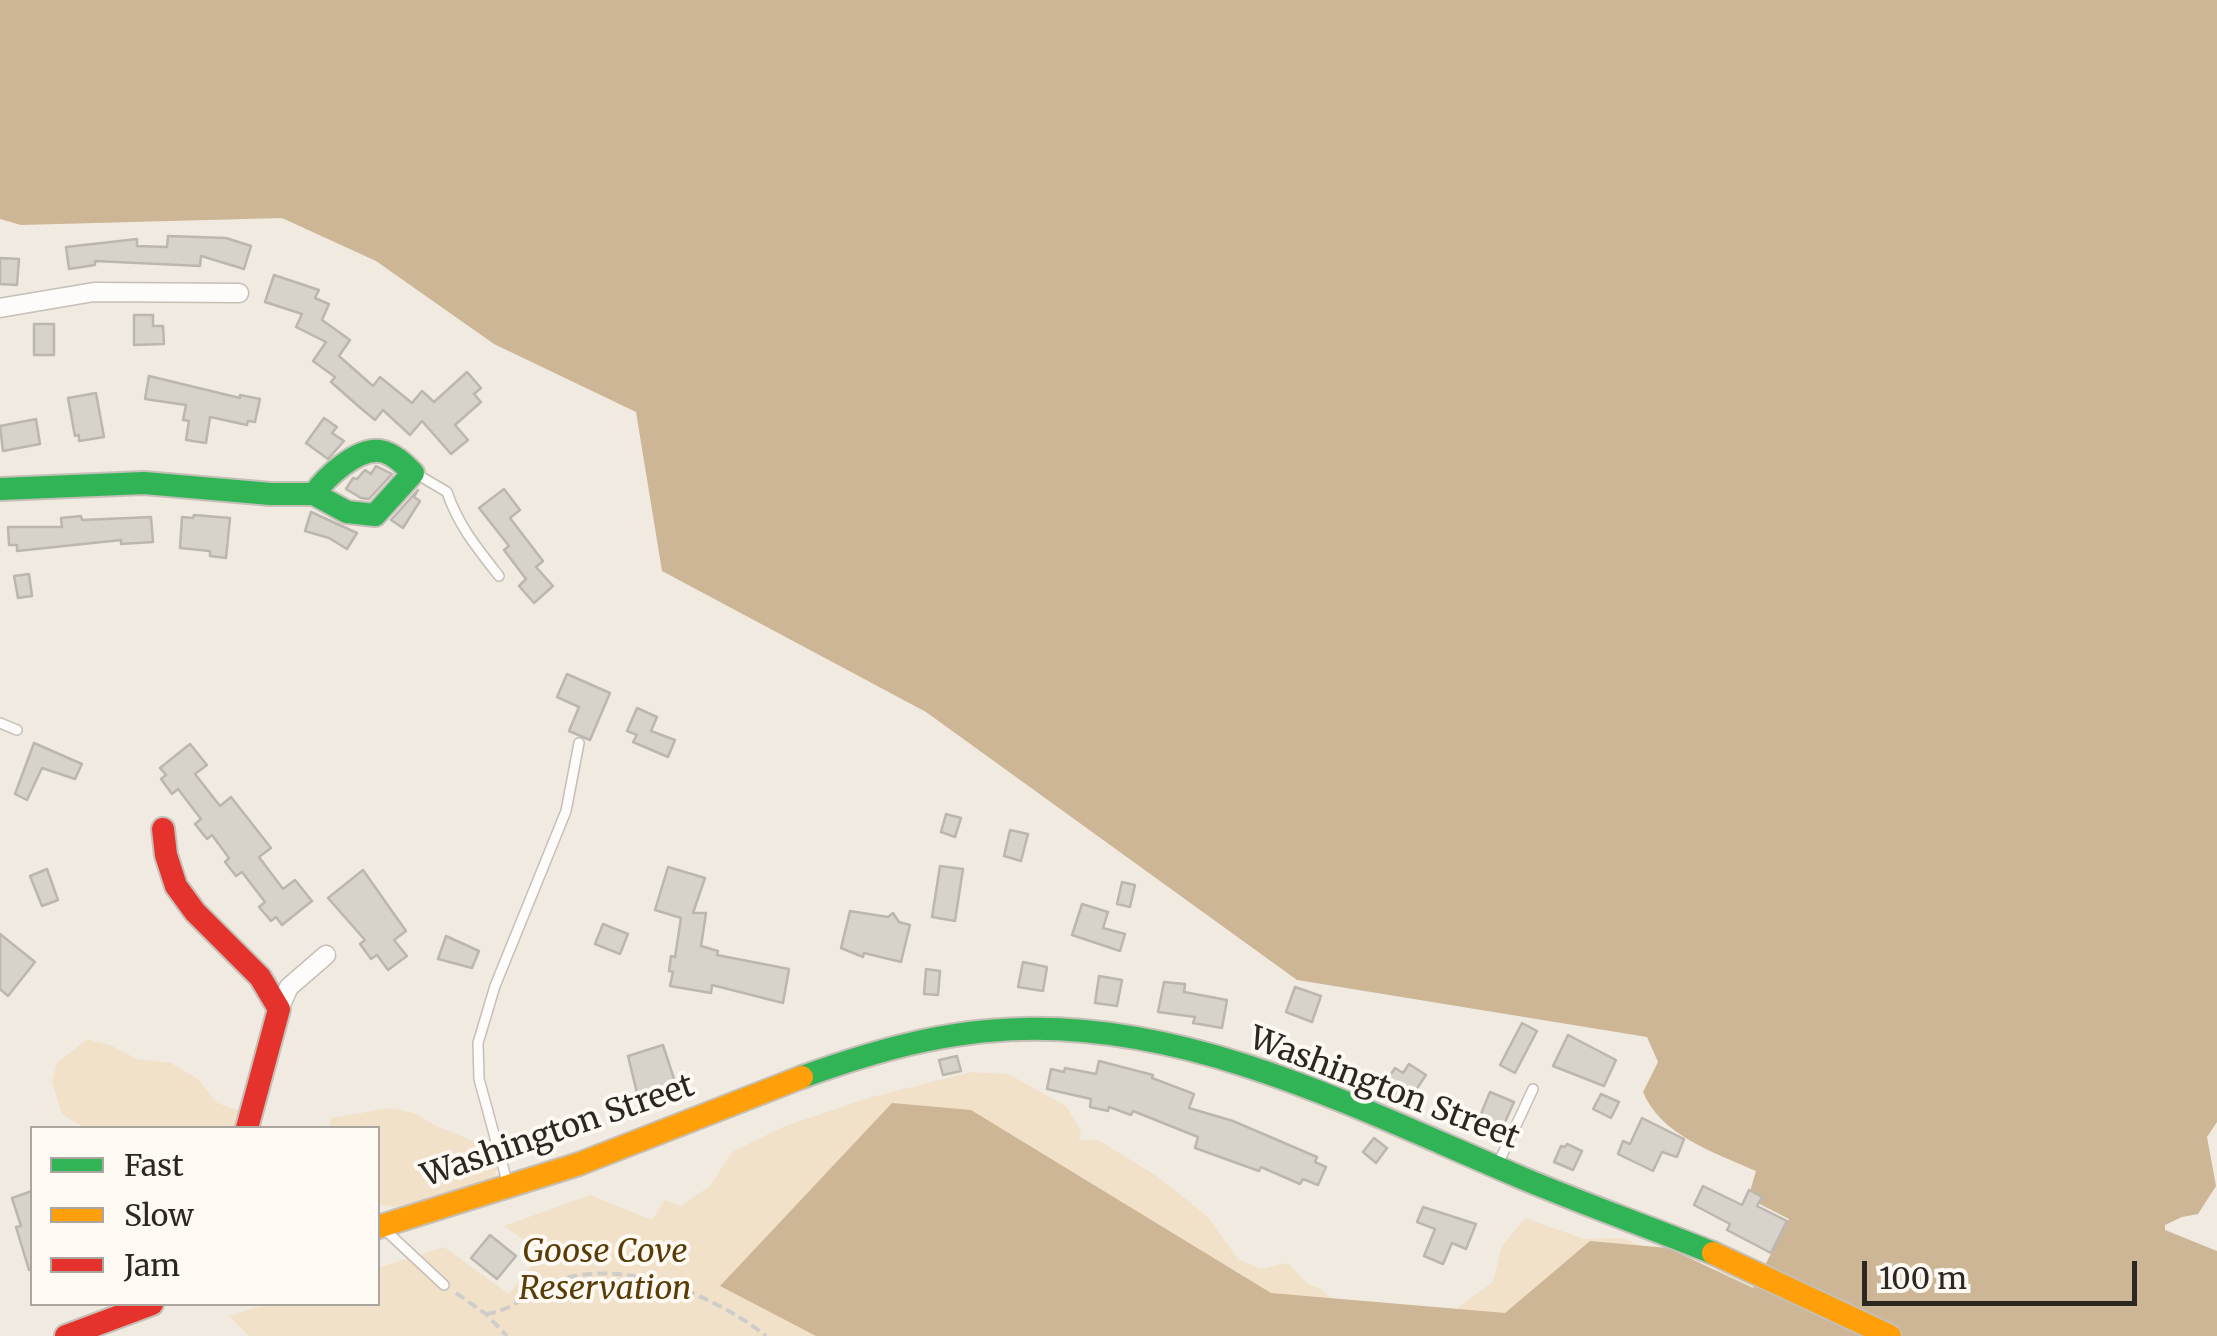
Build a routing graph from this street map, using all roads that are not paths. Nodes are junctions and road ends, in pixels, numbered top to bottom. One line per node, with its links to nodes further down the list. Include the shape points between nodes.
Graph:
1 (239, 293): 2 (street, via 94,292)
2 (0, 308)
3 (413, 473): 5 (main road, via 375,516 347,512); 5 (main road, via 392,454 376,450 358,454); 6 (lane, via 447,492 456,518)
4 (0, 489): 5 (main road, via 144,482)
5 (314, 494)
6 (500, 576)
7 (0, 723): 8 (lane)
8 (17, 730)
9 (579, 743): 16 (lane, via 566,811 478,1043 479,1079)
10 (163, 828): 12 (main road, via 176,886 260,977)
11 (326, 955): 12 (street, via 289,987)
12 (279, 1008): 14 (main road)
13 (1532, 1090): 15 (lane)
14 (248, 1126)
15 (1496, 1167): 16 (main road, Washington Street, via 1294,1083 1163,1044 1019,1030 950,1035 830,1067); 22 (main road, Washington Street, via 1718,1256)
16 (508, 1188): 17 (main road, Washington Street)
17 (380, 1227)
18 (380, 1228): 19 (lane)
19 (444, 1284)
20 (147, 1306): 21 (main road)
21 (66, 1336)
22 (1890, 1336)

